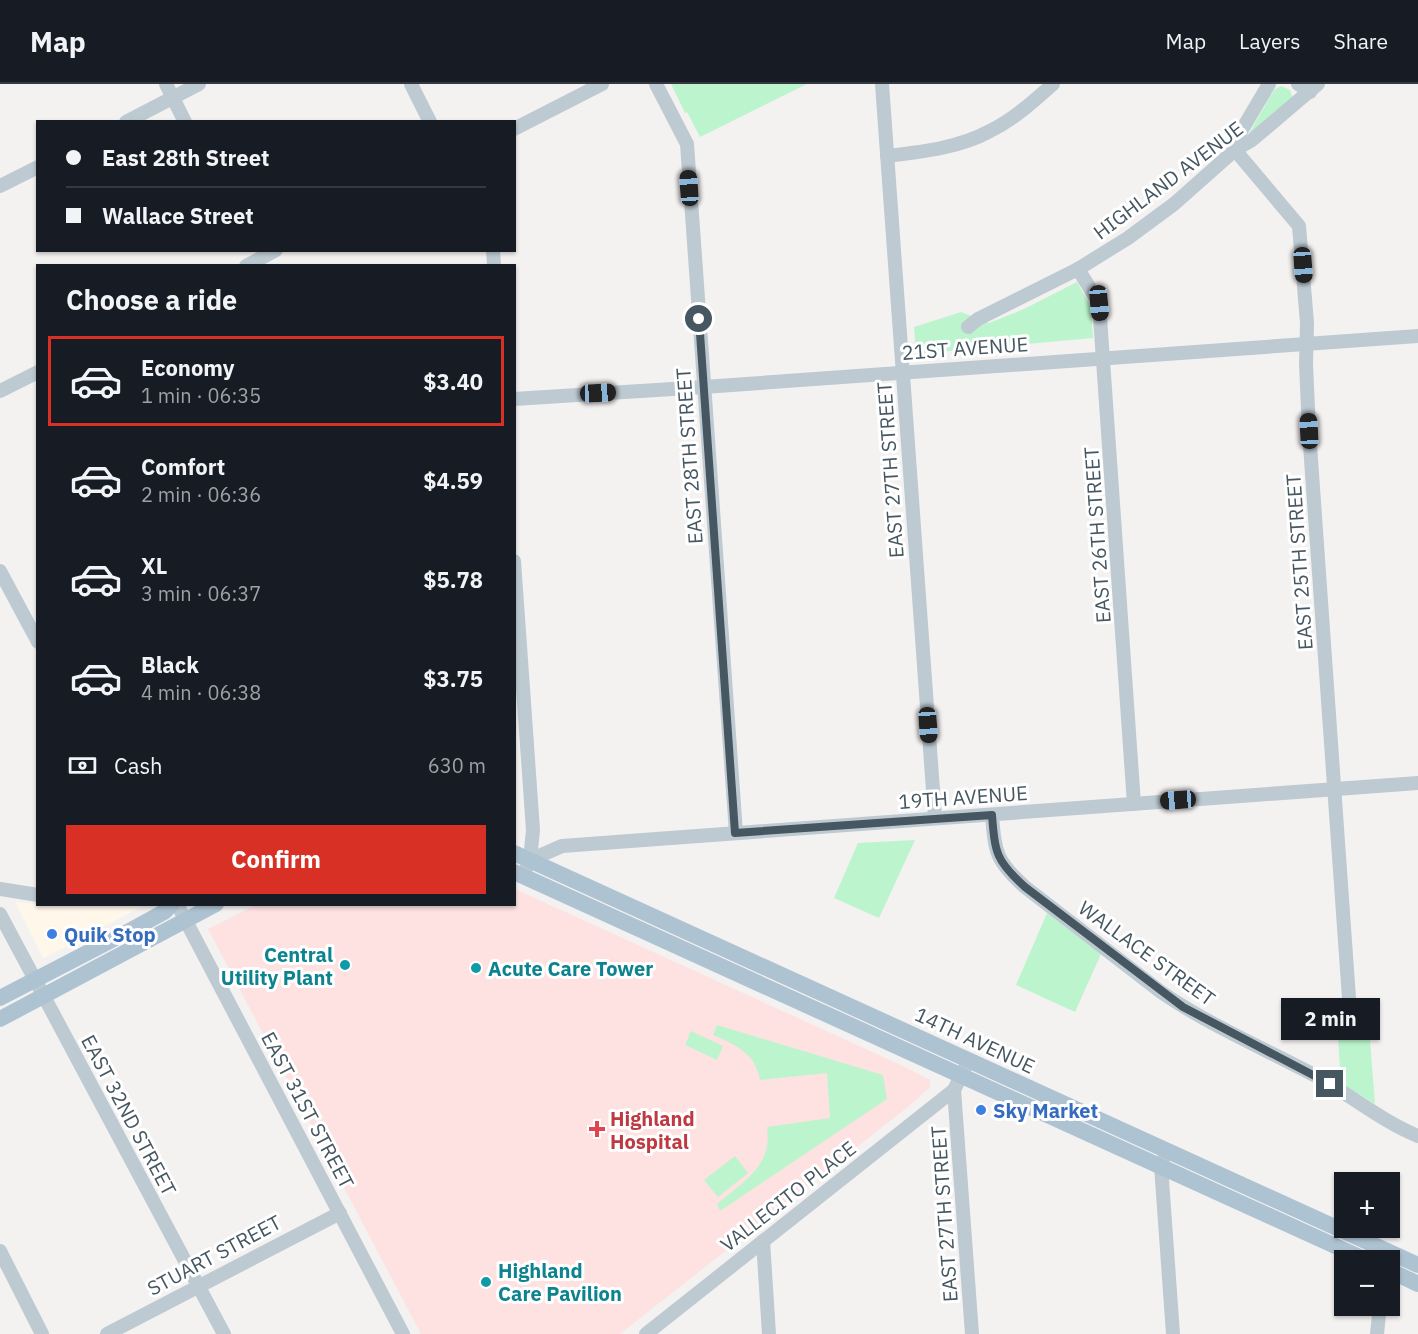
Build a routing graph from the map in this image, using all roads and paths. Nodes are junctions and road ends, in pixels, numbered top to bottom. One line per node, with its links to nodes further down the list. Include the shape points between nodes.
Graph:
1 (166, 84): 11 (street)
2 (199, 84): 11 (street)
3 (411, 84): 14 (street)
4 (602, 84): 15 (street)
5 (656, 84): 29 (street, EAST 28TH STREET, via 687,144)
6 (882, 84): 17 (street, EAST 27TH STREET)
7 (1053, 84): 17 (street, via 990,132 958,144)
8 (1269, 84): 16 (street, via 1240,133)
9 (1298, 84): 10 (street)
10 (1314, 88): 16 (street, HIGHLAND AVENUE)
11 (173, 97): 12 (street); 13 (street)
12 (130, 120)
13 (184, 120)
14 (429, 120)
15 (516, 128)
16 (1235, 150): 22 (street, HIGHLAND AVENUE, via 1174,204); 25 (street, EAST 25TH STREET, via 1299,226)
17 (887, 156): 27 (street, EAST 27TH STREET)
18 (36, 168): 19 (street)
19 (0, 186)
20 (271, 252): 21 (street)
21 (253, 260)
22 (1078, 269): 23 (street, HIGHLAND AVENUE); 26 (street, EAST 26TH STREET, via 1099,303)
23 (968, 327)
24 (1418, 336): 25 (street, 21ST AVENUE)
25 (1307, 344): 26 (street, 21ST AVENUE); 36 (street, EAST 25TH STREET, via 1309,431)
26 (1104, 358): 27 (street, 21ST AVENUE); 37 (street, EAST 26TH STREET)
27 (904, 372): 29 (street, 21ST AVENUE); 39 (street, EAST 27TH STREET)
28 (36, 373): 30 (street)
29 (704, 387): 31 (street, 21ST AVENUE); 40 (street, EAST 28TH STREET)
30 (0, 392)
31 (516, 399)
32 (0, 571): 34 (street)
33 (516, 589): 42 (street, via 533,831)
34 (36, 638)
35 (1418, 783): 36 (street, 19TH AVENUE)
36 (1333, 789): 37 (street, 19TH AVENUE); 54 (street, EAST 25TH STREET)
37 (1134, 804): 38 (street, 19TH AVENUE)
38 (992, 815): 39 (street, 19TH AVENUE); 57 (street, WALLACE STREET, via 994,846 1006,870 1183,1007 1316,1076)
39 (935, 818): 40 (street, 19TH AVENUE)
40 (735, 833): 42 (street, 19TH AVENUE, via 562,846)
41 (516, 854): 42 (main road, 14TH AVENUE)
42 (530, 860): 43 (street); 56 (main road, 14TH AVENUE)
43 (519, 874): 56 (main road, 14TH AVENUE)
44 (0, 888): 45 (street)
45 (36, 895)
46 (170, 906): 51 (main road)
47 (178, 906): 50 (street, EAST 31ST STREET)
48 (212, 906): 50 (main road)
49 (0, 914): 51 (street, EAST 32ND STREET)
50 (186, 921): 52 (main road); 60 (street, EAST 31ST STREET)
51 (35, 980): 52 (street, EAST 32ND STREET); 53 (main road)
52 (44, 996): 55 (main road); 69 (street, EAST 32ND STREET)
53 (0, 998)
54 (1349, 998)
55 (0, 1019)
56 (961, 1075): 58 (main road, 14TH AVENUE); 59 (main road, 14TH AVENUE); 61 (street, VALLECITO PLACE); 77 (street, EAST 27TH STREET)
57 (1418, 1136)
58 (1166, 1149): 59 (street); 63 (main road, 14TH AVENUE)
59 (1161, 1166): 62 (main road, 14TH AVENUE); 78 (street)
60 (340, 1213): 69 (street, STUART STREET); 74 (street, EAST 31ST STREET)
61 (763, 1241): 75 (street, VALLECITO PLACE); 76 (street)
62 (1344, 1250)
63 (1377, 1250)
64 (0, 1251): 71 (street)
65 (1400, 1259): 66 (main road, 14TH AVENUE)
66 (1418, 1265)
67 (1400, 1275): 68 (main road)
68 (1418, 1284)
69 (199, 1285): 72 (street, STUART STREET); 73 (street, EAST 32ND STREET)
70 (1379, 1316): 79 (street)
71 (42, 1334)
72 (107, 1334)
73 (224, 1334)
74 (404, 1334)
75 (646, 1334)
76 (769, 1334)
77 (972, 1334)
78 (1173, 1334)
79 (1377, 1334)

